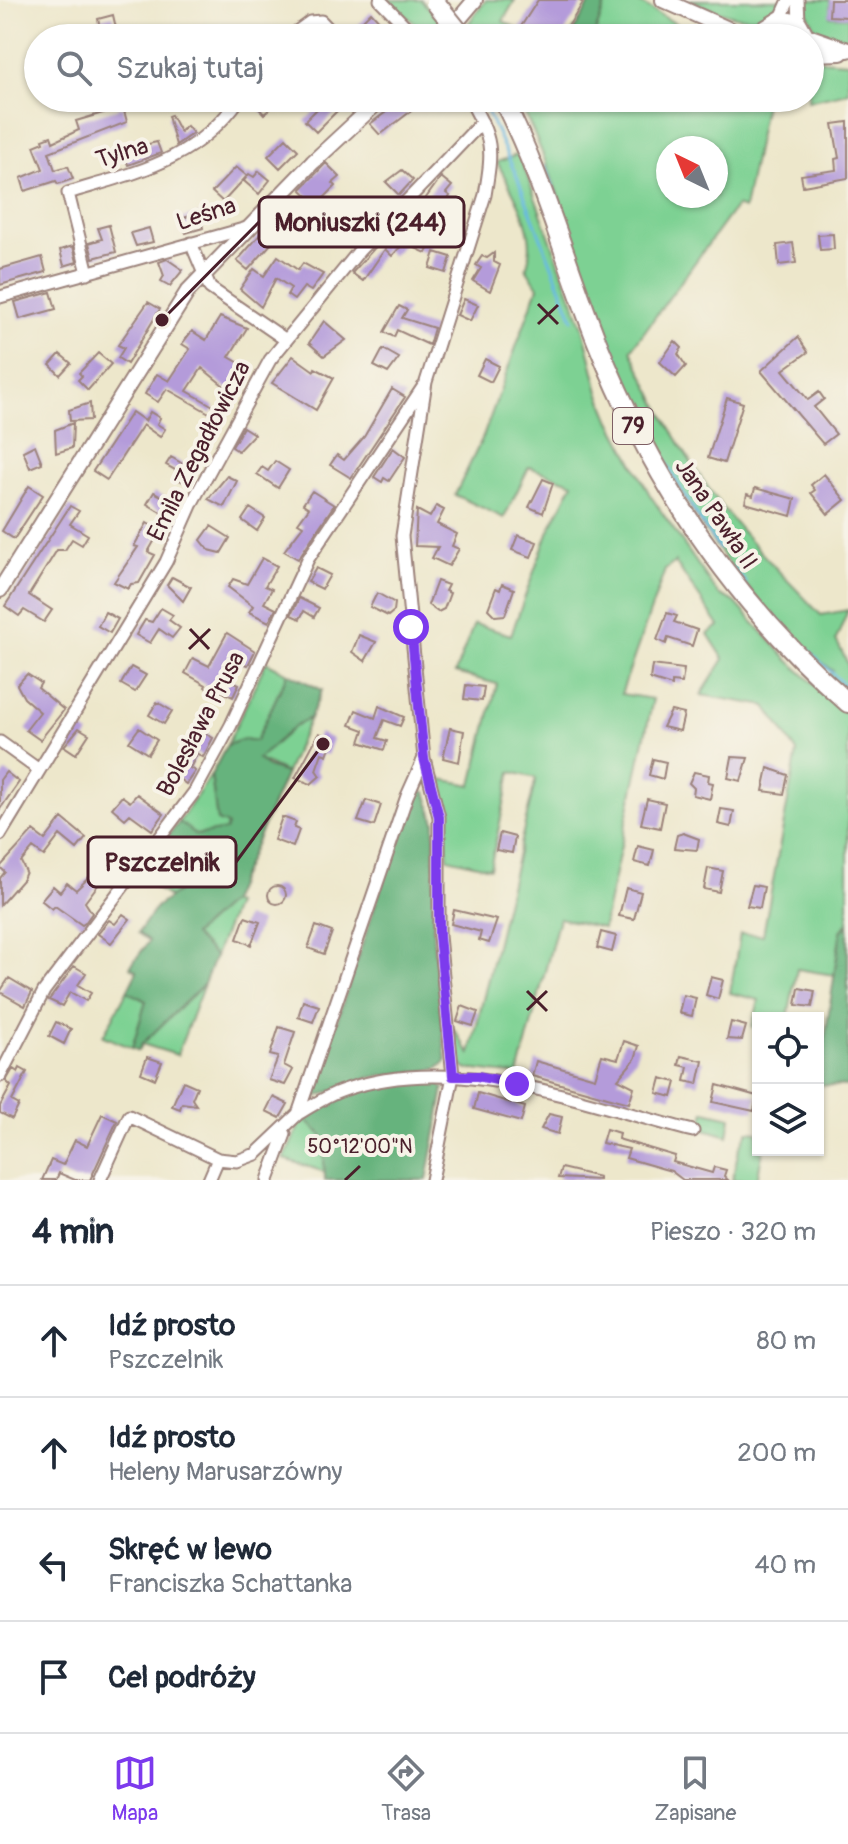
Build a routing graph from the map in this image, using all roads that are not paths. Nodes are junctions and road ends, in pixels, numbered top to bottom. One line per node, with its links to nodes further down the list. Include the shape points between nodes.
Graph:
1 (380, 0): 9 (street)
2 (475, 0): 11 (street)
3 (663, 0): 12 (street)
4 (789, 0): 7 (street)
5 (798, 0): 8 (street)
6 (434, 1): 10 (main road, bridge)
7 (781, 18): 8 (street); 13 (street)
8 (799, 22)
9 (403, 24)
10 (453, 24)
11 (455, 24)
12 (721, 24)
13 (774, 24)
14 (824, 43): 15 (street)
15 (848, 52): 16 (street)
16 (824, 53)
17 (226, 112): 24 (street, Tylna, via 185,153 164,164 68,193)
18 (367, 112): 22 (street, Leśna)
19 (477, 112): 21 (street)
20 (508, 112): 30 (main road, Jana Pawła II / 79, via 612,378 665,484 754,610)
21 (482, 122): 27 (street, Emila Zegadłowicza, via 369,240); 28 (street, via 492,146 485,195)
22 (247, 228): 23 (street, Leśna); 25 (street)
23 (191, 243): 24 (street, Leśna); 25 (street)
24 (87, 269): 26 (street, Leśna)
25 (203, 275): 27 (street, via 210,288); 29 (street)
26 (0, 297)
27 (286, 340): 33 (street, Emila Zegadłowicza, via 245,403 166,562)
28 (426, 382): 32 (street, via 402,536); 35 (street, Bolesława Prusa, via 308,559 195,791 44,991)
29 (0, 590)
30 (848, 703)
31 (0, 742): 33 (street)
32 (424, 758): 36 (street, via 439,817 439,936); 37 (street)
33 (39, 770): 34 (street, Emila Zegadłowicza)
34 (0, 835)
35 (0, 1076)
36 (453, 1076): 37 (street, via 369,1082 337,1092); 39 (street, via 517,1084); 44 (street)
37 (298, 1114): 38 (street)
38 (286, 1129): 40 (street, via 247,1159); 43 (street)
39 (693, 1131)
40 (218, 1159): 41 (street, via 129,1116); 42 (street)
41 (100, 1180)
42 (209, 1180)
43 (268, 1180)
44 (432, 1180)

